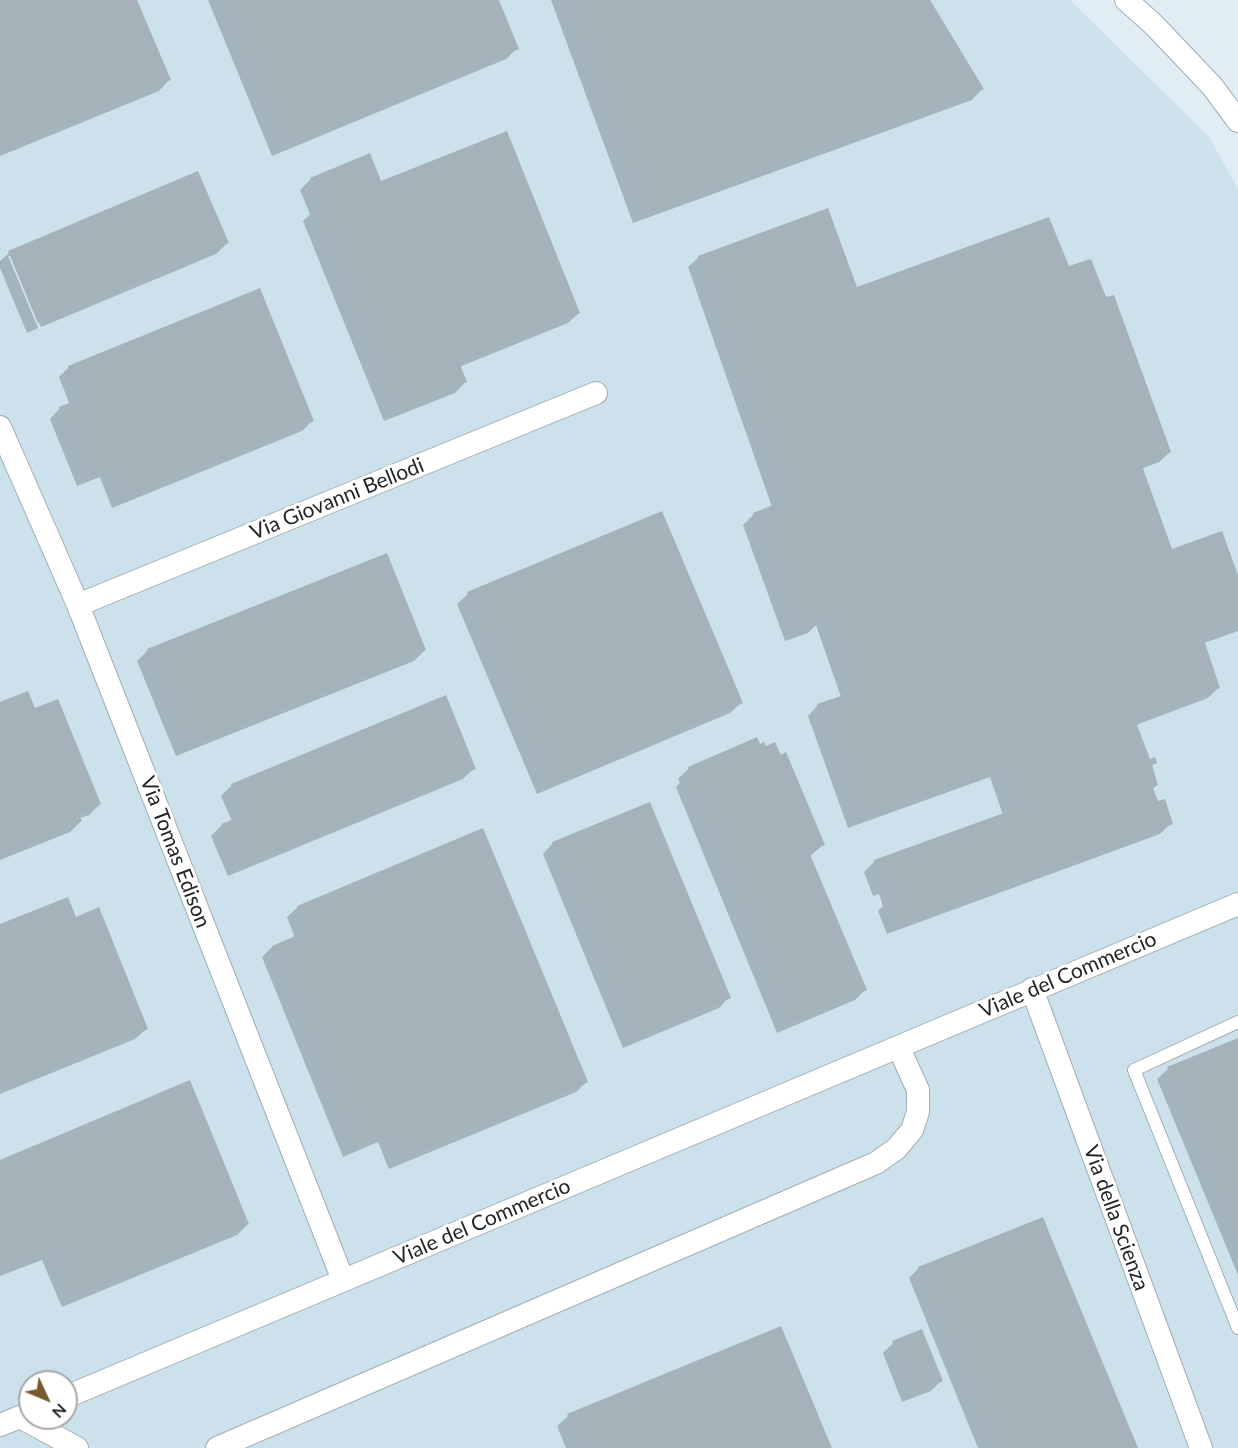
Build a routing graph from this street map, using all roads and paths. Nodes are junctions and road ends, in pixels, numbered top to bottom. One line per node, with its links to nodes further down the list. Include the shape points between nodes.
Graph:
1 (1126, 0): 2 (street, via 1212,86)
2 (1238, 121)
3 (596, 393): 5 (street, Via Giovanni Bellodi)
4 (0, 427): 5 (street, Via Tomas Edison)
5 (78, 606): 10 (street, Via Tomas Edison)
6 (1238, 904): 7 (street, Viale del Commercio)
7 (1032, 989): 9 (street, Viale del Commercio); 16 (street, Via della Scienza)
8 (1238, 1022): 11 (lane, via 1134,1070)
9 (899, 1048): 10 (street, Viale del Commercio); 15 (street, via 918,1090 918,1112 912,1130 896,1149 876,1163)
10 (343, 1280): 12 (street, Viale del Commercio)
11 (1238, 1328)
12 (78, 1392)
13 (17, 1418): 14 (street)
14 (77, 1448)
15 (217, 1448)
16 (1201, 1448)

